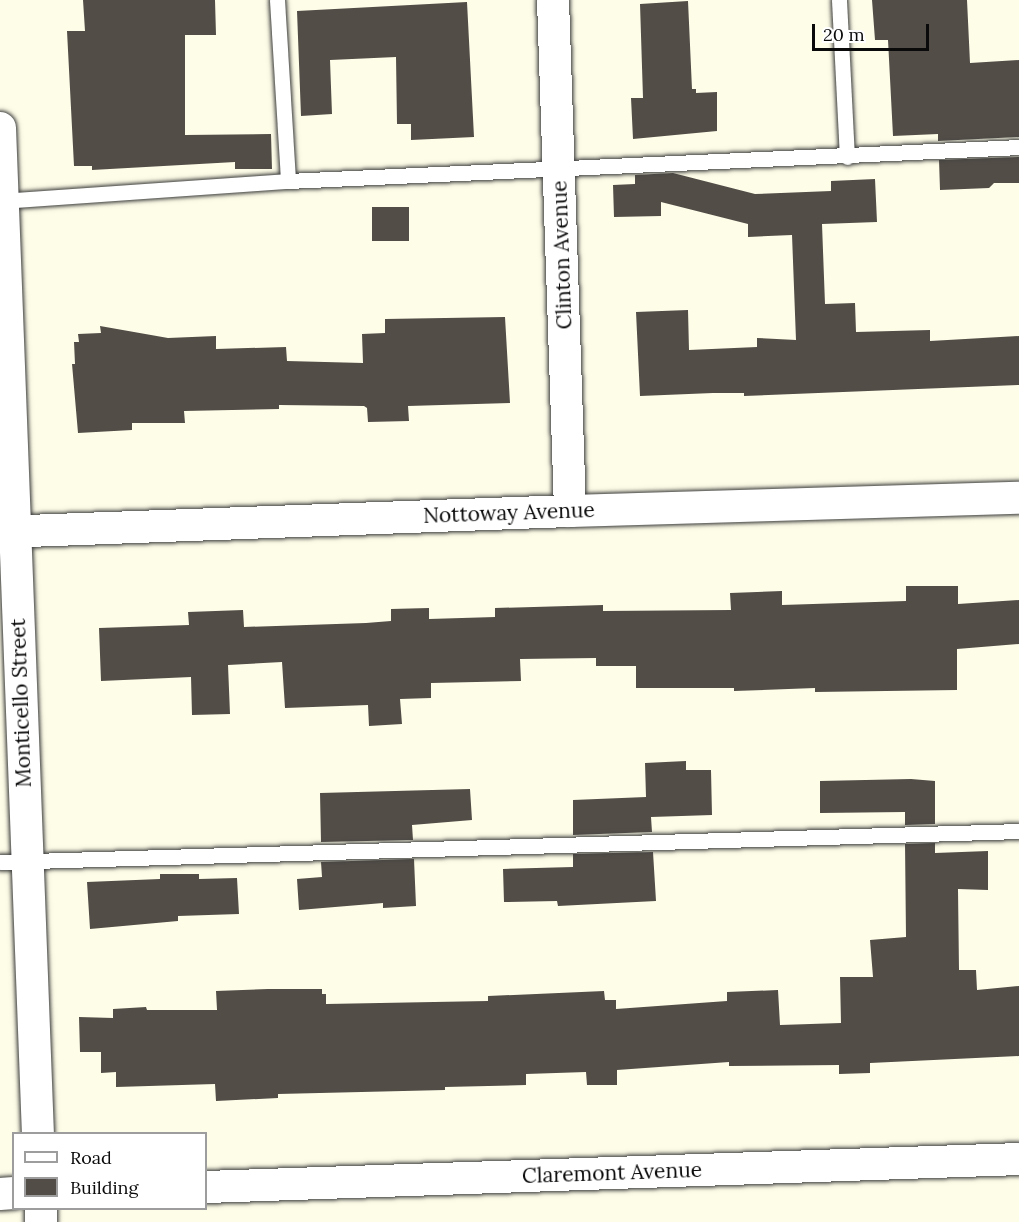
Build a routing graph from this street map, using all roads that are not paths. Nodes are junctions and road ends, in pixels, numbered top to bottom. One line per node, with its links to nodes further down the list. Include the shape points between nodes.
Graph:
1 (277, 0): 8 (lane)
2 (553, 0): 7 (street, Clinton Avenue)
3 (839, 0): 6 (lane)
4 (0, 128): 9 (street, Monticello Street)
5 (1019, 147): 6 (lane)
6 (847, 157): 7 (lane)
7 (560, 168): 8 (lane); 11 (street, Clinton Avenue)
8 (288, 181): 9 (lane)
9 (2, 201): 12 (street, Monticello Street)
10 (1019, 498): 11 (street, Nottoway Avenue)
11 (570, 511): 12 (street, Nottoway Avenue)
12 (7, 532): 14 (street, Monticello Street)
13 (1019, 831): 14 (lane)
14 (14, 862): 15 (street, Monticello Street)
15 (38, 1132)
16 (1019, 1159): 17 (street, Claremont Avenue)
17 (207, 1187)

